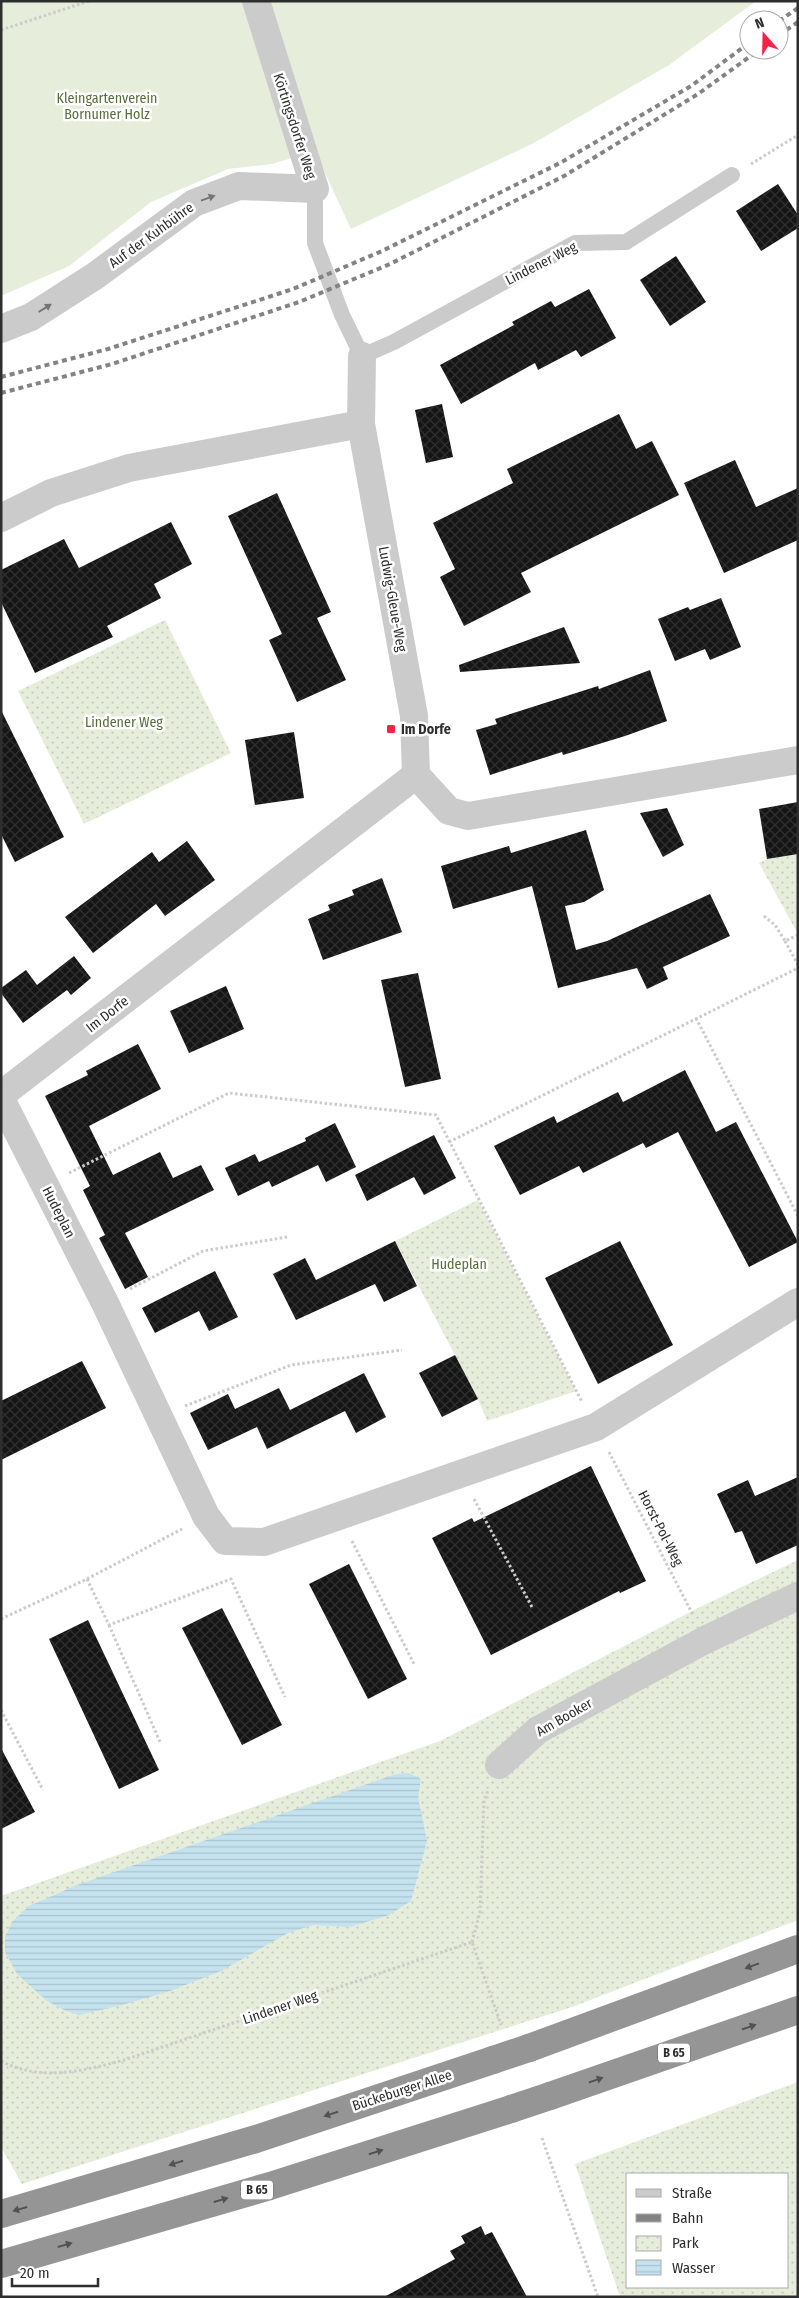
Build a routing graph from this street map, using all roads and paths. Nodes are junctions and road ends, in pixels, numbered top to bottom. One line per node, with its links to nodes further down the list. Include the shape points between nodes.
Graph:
1 (89, 1): 3 (path)
2 (256, 1): 6 (street, Körtingsdorfer Weg)
3 (1, 30)
4 (798, 135): 5 (path)
5 (732, 175): 8 (lane, Lindener Weg, via 626,242 575,243 394,342)
6 (315, 188): 7 (street, Auf der Kuhbühre, one-way to 6, via 31,317 95,276 194,203 239,186); 8 (lane, Körtingsdorfer Weg, via 315,243 342,315)
7 (1, 329)
8 (362, 356): 9 (street, Körtingsdorfer Weg)
9 (361, 424): 10 (street, via 128,468 51,493); 12 (street, Ludwig-Gleue-Weg, via 414,716)
10 (1, 518)
11 (798, 760): 12 (street, via 468,816 449,810)
12 (416, 775): 18 (street, Im Dorfe)
13 (764, 916): 15 (path, via 775,925)
14 (798, 935): 15 (path)
15 (785, 941): 16 (path)
16 (798, 966): 17 (path)
17 (696, 1018): 20 (path); 22 (path)
18 (1, 1095)
19 (1, 1099): 21 (street, Hudeplan)
20 (449, 1142): 21 (path, Horst-Pol-Weg, via 436,1115 229,1093); 28 (path, Horst-Pol-Weg)
21 (46, 1185): 24 (street, Hudeplan)
22 (798, 1216)
23 (287, 1236): 24 (path, via 203,1251)
24 (106, 1302): 27 (street, Hudeplan)
25 (798, 1302): 28 (street, Hudeplan)
26 (402, 1350): 27 (path, via 292,1365)
27 (159, 1417): 30 (street, Hudeplan)
28 (596, 1427): 29 (street, Hudeplan); 37 (path, Horst-Pol-Weg)
29 (461, 1474): 31 (street, Hudeplan); 34 (path)
30 (206, 1516): 31 (street, Hudeplan, via 225,1541 264,1542); 32 (path)
31 (340, 1516): 38 (path)
32 (87, 1579): 35 (path); 36 (path)
33 (798, 1596): 37 (street, Am Booker)
34 (532, 1607)
35 (1, 1619)
36 (110, 1624): 39 (path, via 231,1579); 41 (path)
37 (705, 1640): 42 (street, Am Booker, via 538,1730)
38 (415, 1666)
39 (285, 1697)
40 (1, 1710): 43 (path)
41 (160, 1742)
42 (499, 1765): 44 (path, via 484,1800 480,1912)
43 (43, 1790)
44 (472, 1942): 47 (path); 48 (path, Lindener Weg, via 80,2072 38,2074)
45 (798, 1950): 50 (highway, Bückeburger Allee, one-way to 50, bridge, via 493,2060 256,2138)
46 (798, 2010): 51 (highway, B 65, one-way to 46, bridge, via 270,2186 511,2109)
47 (501, 2025)
48 (1, 2061)
49 (542, 2138): 52 (path)
50 (1, 2214)
51 (1, 2264)
52 (598, 2297)

